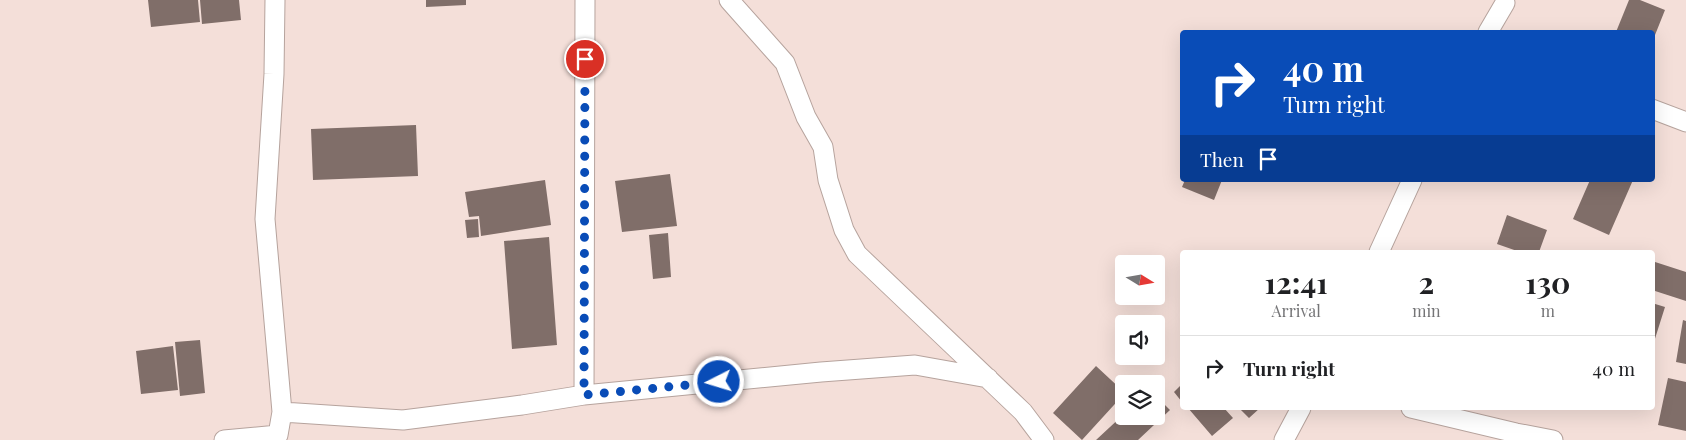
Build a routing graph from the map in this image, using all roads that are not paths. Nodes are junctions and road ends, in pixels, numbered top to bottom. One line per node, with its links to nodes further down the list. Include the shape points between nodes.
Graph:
1 (275, 0): 14 (street, via 265,219)
2 (585, 0): 11 (street)
3 (729, 0): 10 (street, via 786,63 806,117 823,147 828,180 844,230 856,254)
4 (1505, 3): 5 (street)
5 (1489, 30)
6 (1655, 110): 7 (street)
7 (1686, 122)
8 (1411, 182): 9 (street)
9 (1380, 250)
10 (988, 378): 11 (street, via 915,364); 16 (street, via 1024,412)
11 (584, 395): 14 (street, via 403,420)
12 (1300, 410): 17 (street)
13 (1419, 410): 18 (street)
14 (282, 412): 15 (street, via 278,435)
15 (224, 440)
16 (1044, 440)
17 (1284, 440)
18 (1553, 440)

